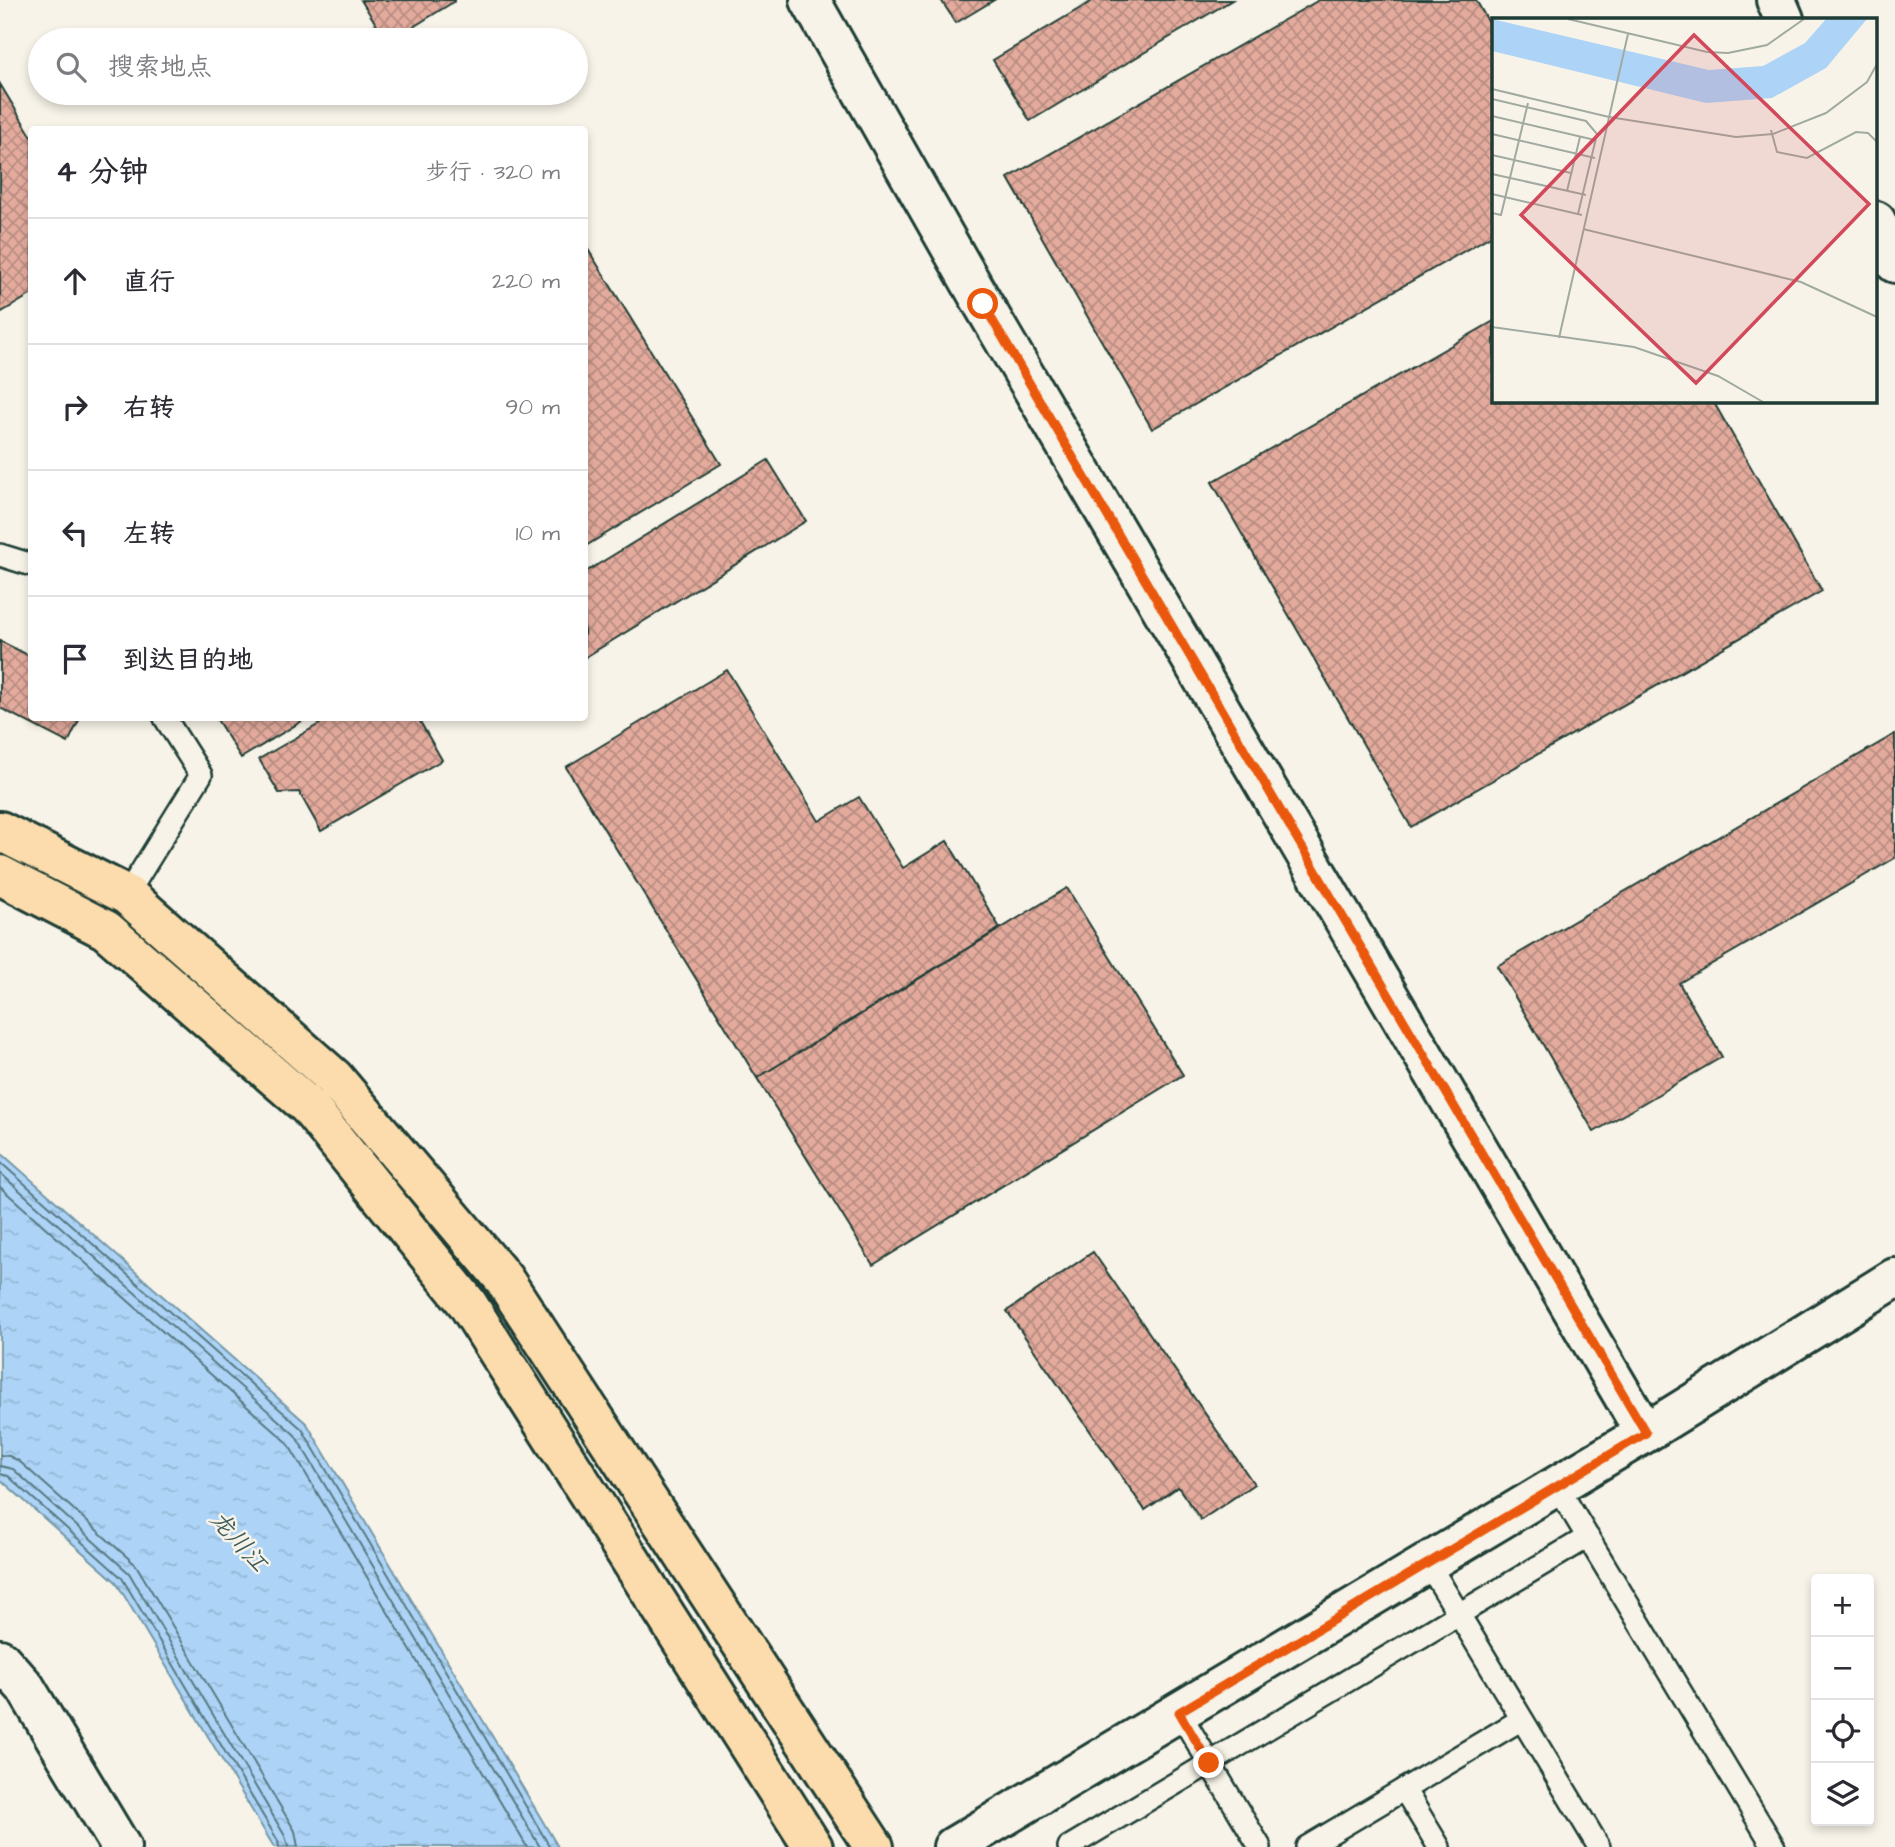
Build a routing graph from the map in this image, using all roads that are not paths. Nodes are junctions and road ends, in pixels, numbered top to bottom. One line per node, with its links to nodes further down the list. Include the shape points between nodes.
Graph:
1 (810, 0): 14 (street, via 990,316)
2 (1776, 0): 3 (street)
3 (1784, 18)
4 (1878, 225): 5 (street)
5 (1895, 263)
6 (0, 555): 7 (lane)
7 (28, 564)
8 (167, 721): 11 (lane, via 201,775)
9 (0, 831): 11 (highway)
10 (0, 875): 12 (highway)
11 (127, 895): 12 (lane); 27 (highway, via 334,1078 503,1278)
12 (106, 930): 26 (highway, via 307,1106 467,1303)
13 (1895, 1278): 14 (street)
14 (1646, 1433): 15 (street)
15 (1557, 1486): 16 (lane); 17 (street)
16 (1588, 1537): 18 (lane); 34 (lane)
17 (1428, 1563): 18 (lane); 20 (street)
18 (1459, 1614): 21 (lane); 22 (lane)
19 (0, 1659): 25 (street, via 25,1687)
20 (1179, 1712): 22 (lane); 28 (street)
21 (1522, 1719): 23 (lane); 33 (lane)
22 (1209, 1763): 24 (lane); 30 (lane)
23 (1404, 1789): 31 (lane); 32 (lane)
24 (1099, 1839): 29 (lane)
25 (121, 1847)
26 (813, 1847)
27 (874, 1847)
28 (953, 1847)
29 (1069, 1847)
30 (1260, 1847)
31 (1307, 1847)
32 (1439, 1847)
33 (1599, 1847)
34 (1774, 1847)

